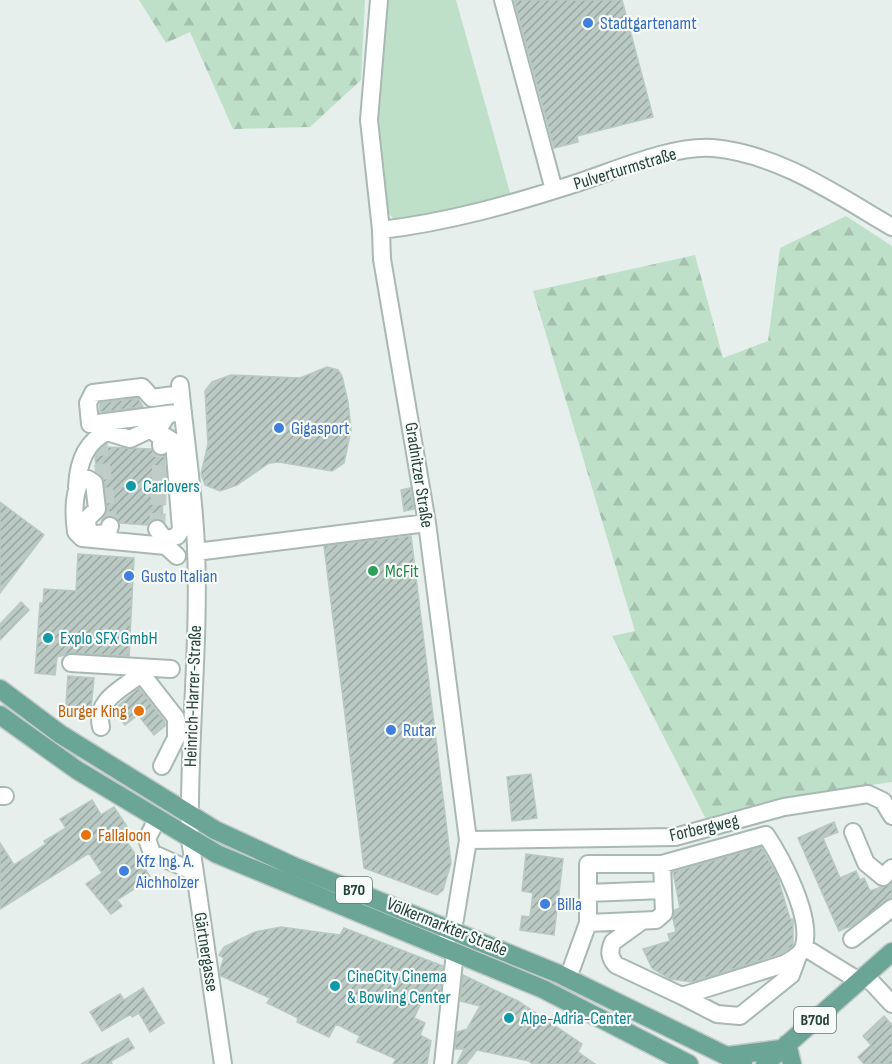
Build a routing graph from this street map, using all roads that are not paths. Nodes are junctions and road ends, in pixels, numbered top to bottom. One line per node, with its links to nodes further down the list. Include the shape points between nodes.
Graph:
1 (379, 0): 5 (street, Gradnitzer Straße, via 369,120)
2 (502, 0): 3 (street)
3 (554, 190): 4 (street, Pulverturmstraße, via 677,151 713,148 759,158 812,180); 5 (street, Pulverturmstraße, via 429,224)
4 (892, 227)
5 (381, 230): 11 (street, Gradnitzer Straße, via 382,259)
6 (175, 413): 6 (street, Heinrich-Harrer-Straße, via 181,389 152,398 142,387 93,393 88,403 90,424); 7 (street); 15 (street, Heinrich-Harrer-Straße)
7 (159, 439): 8 (street, via 151,429 130,439 107,432 81,457); 13 (street, via 174,441 181,530 177,536)
8 (77, 487): 9 (street); 10 (street, via 81,480 94,483 97,509)
9 (76, 505): 10 (street, via 79,513); 13 (street, via 76,532 82,538)
10 (91, 515): 12 (street, via 86,524 88,531 108,533)
11 (427, 523): 15 (street); 29 (street, Gradnitzer Straße)
12 (110, 526)
13 (162, 539): 14 (street, via 177,556)
14 (92, 550)
15 (196, 552): 24 (street, Heinrich-Harrer-Straße)
16 (71, 663): 17 (street)
17 (171, 669)
18 (2, 695): 21 (main road, Völkermarkter Straße / B70)
19 (0, 715): 22 (main road, Völkermarkter Straße / B70)
20 (101, 727): 23 (street, via 102,704 138,676 144,677 176,718 176,738)
21 (60, 734): 22 (main road); 24 (main road, Völkermarkter Straße / B70)
22 (47, 749): 26 (main road, Völkermarkter Straße / B70)
23 (162, 766)
24 (190, 816): 28 (street, Heinrich-Harrer-Straße); 38 (main road, Völkermarkter Straße / B70, via 293,866)
25 (892, 816): 29 (street, Forbergweg, via 883,801 868,794 784,807 675,837)
26 (157, 819): 28 (main road, Völkermarkter Straße / B70); 32 (street, via 147,839 152,853)
27 (853, 832): 31 (street, via 866,863 882,877)
28 (190, 839): 32 (street, Gärtnergasse); 40 (main road, Völkermarkter Straße / B70, via 273,879)
29 (468, 840): 38 (street, Gradnitzer Straße)
30 (662, 864): 33 (street); 34 (street, via 588,864); 41 (street, via 766,835 794,891 803,922)
31 (892, 868)
32 (194, 872): 49 (street, Gärtnergasse)
33 (663, 890): 34 (street); 36 (street, via 664,913 656,920)
34 (588, 893): 37 (street)
35 (892, 908): 39 (street)
36 (642, 921): 37 (street); 45 (street, via 613,942 612,960)
37 (588, 923): 43 (street)
38 (452, 928): 40 (street, Gradnitzer Straße); 43 (main road, Völkermarkter Straße / B70)
39 (852, 939)
40 (449, 949): 50 (street, Gradnitzer Straße); 51 (main road, Völkermarkter Straße / B70, via 543,989)
41 (801, 951): 44 (street); 45 (street, via 784,964); 45 (street, via 792,975 740,1016 717,1014)
42 (892, 951): 44 (main road, B70d)
43 (568, 978): 48 (main road, Völkermarkter Straße / B70)
44 (862, 978): 46 (street); 47 (main road, B70d)
45 (682, 996)
46 (892, 1004)
47 (787, 1052): 48 (main road); 52 (main road, B70d)
48 (735, 1061)
49 (223, 1064)
50 (443, 1064)
51 (689, 1064)
52 (765, 1064)

